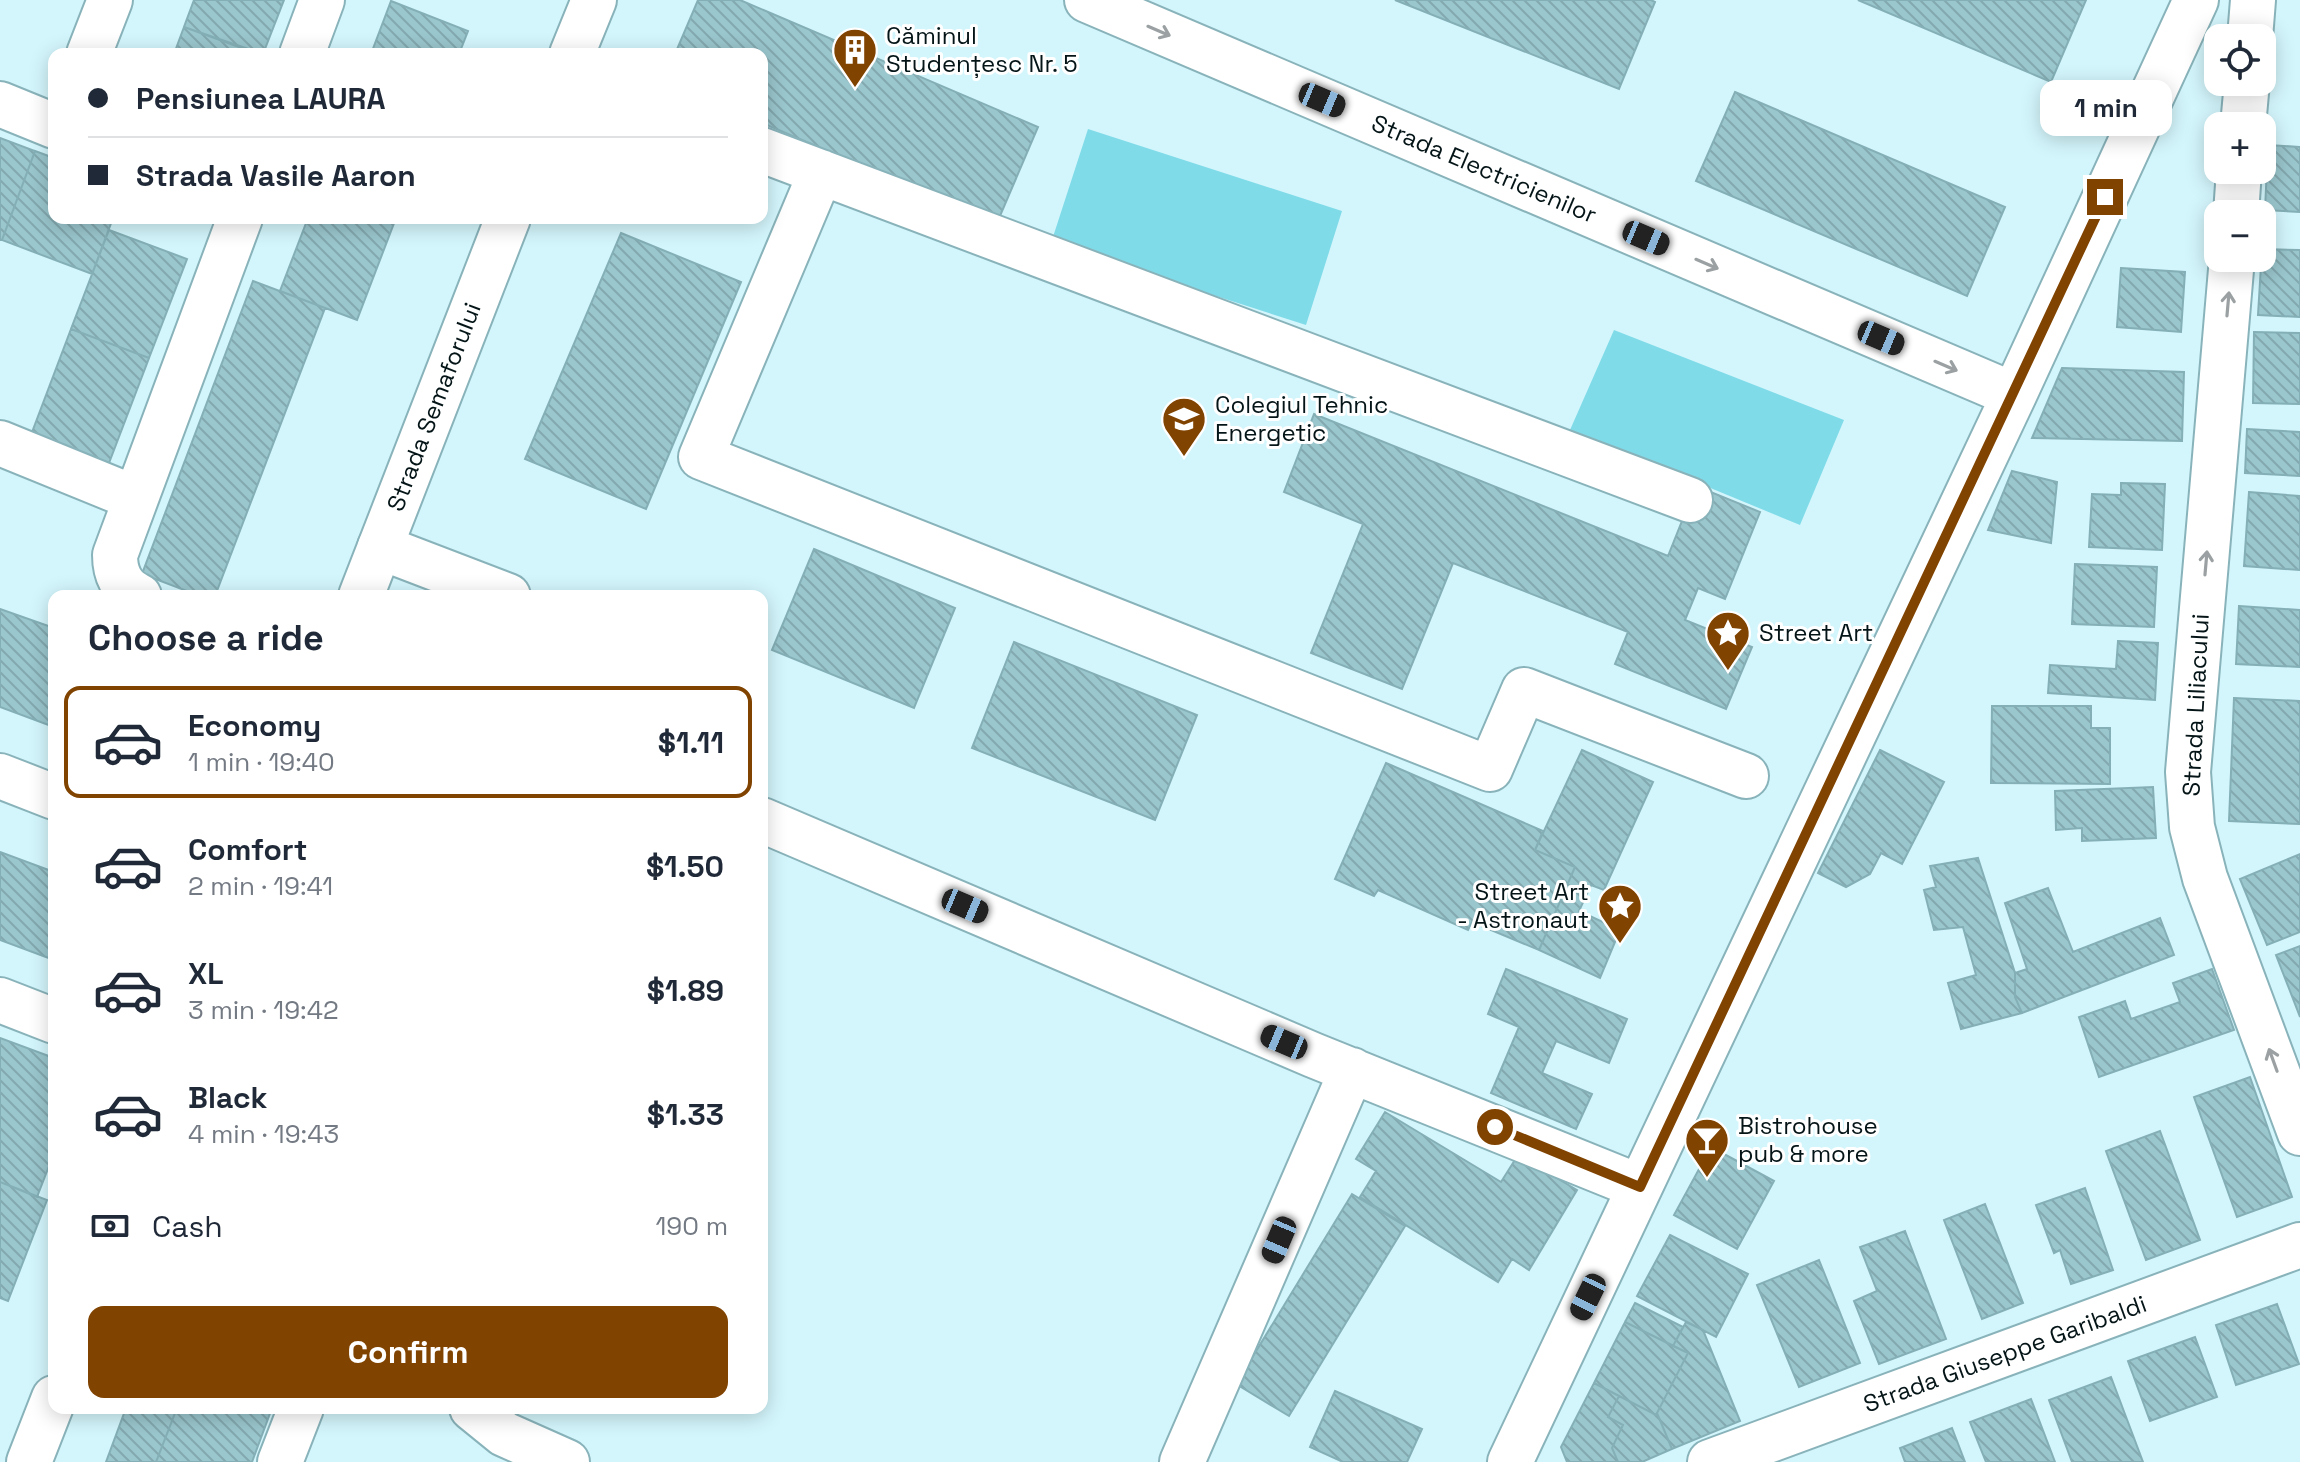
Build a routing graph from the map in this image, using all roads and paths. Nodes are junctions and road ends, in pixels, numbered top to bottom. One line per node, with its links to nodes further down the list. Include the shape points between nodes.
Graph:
1 (110, 0): 8 (street)
2 (322, 0): 9 (street)
3 (594, 0): 10 (street)
4 (1087, 0): 18 (street, Strada Electricienilor, one-way to 18)
5 (2196, 0): 18 (street)
6 (2253, 0): 7 (street)
7 (2251, 24)
8 (91, 48)
9 (304, 48)
10 (574, 48)
11 (0, 104): 12 (street)
12 (48, 124)
13 (768, 152): 14 (street)
14 (821, 172): 21 (street); 27 (street, via 701,457 1490,769 1524,690)
15 (238, 224): 20 (street)
16 (506, 224): 22 (street, Strada Semaforului)
17 (2231, 272): 33 (street, Strada Liliacului, one-way to 17, via 2205,878 2192,827 2188,772)
18 (2014, 395): 34 (street)
19 (0, 443): 20 (street)
20 (135, 498): 23 (street, via 115,555 115,573)
21 (1690, 500)
22 (380, 547): 24 (street, Strada Semaforului); 25 (street)
23 (129, 590)
24 (363, 590)
25 (492, 590)
26 (0, 776): 28 (street)
27 (1746, 776)
28 (48, 795)
29 (768, 823): 32 (street)
30 (0, 1000): 31 (street)
31 (48, 1019)
32 (1352, 1070): 34 (street); 42 (street)
33 (2300, 1133)
34 (1640, 1187): 43 (street)
35 (2300, 1245): 44 (street, Strada Giuseppe Garibaldi)
36 (48, 1413): 39 (street)
37 (299, 1414): 40 (street)
38 (479, 1414): 41 (street, via 504,1434)
39 (29, 1462)
40 (280, 1462)
41 (567, 1462)
42 (1182, 1462)
43 (1510, 1462)
44 (1710, 1462)

